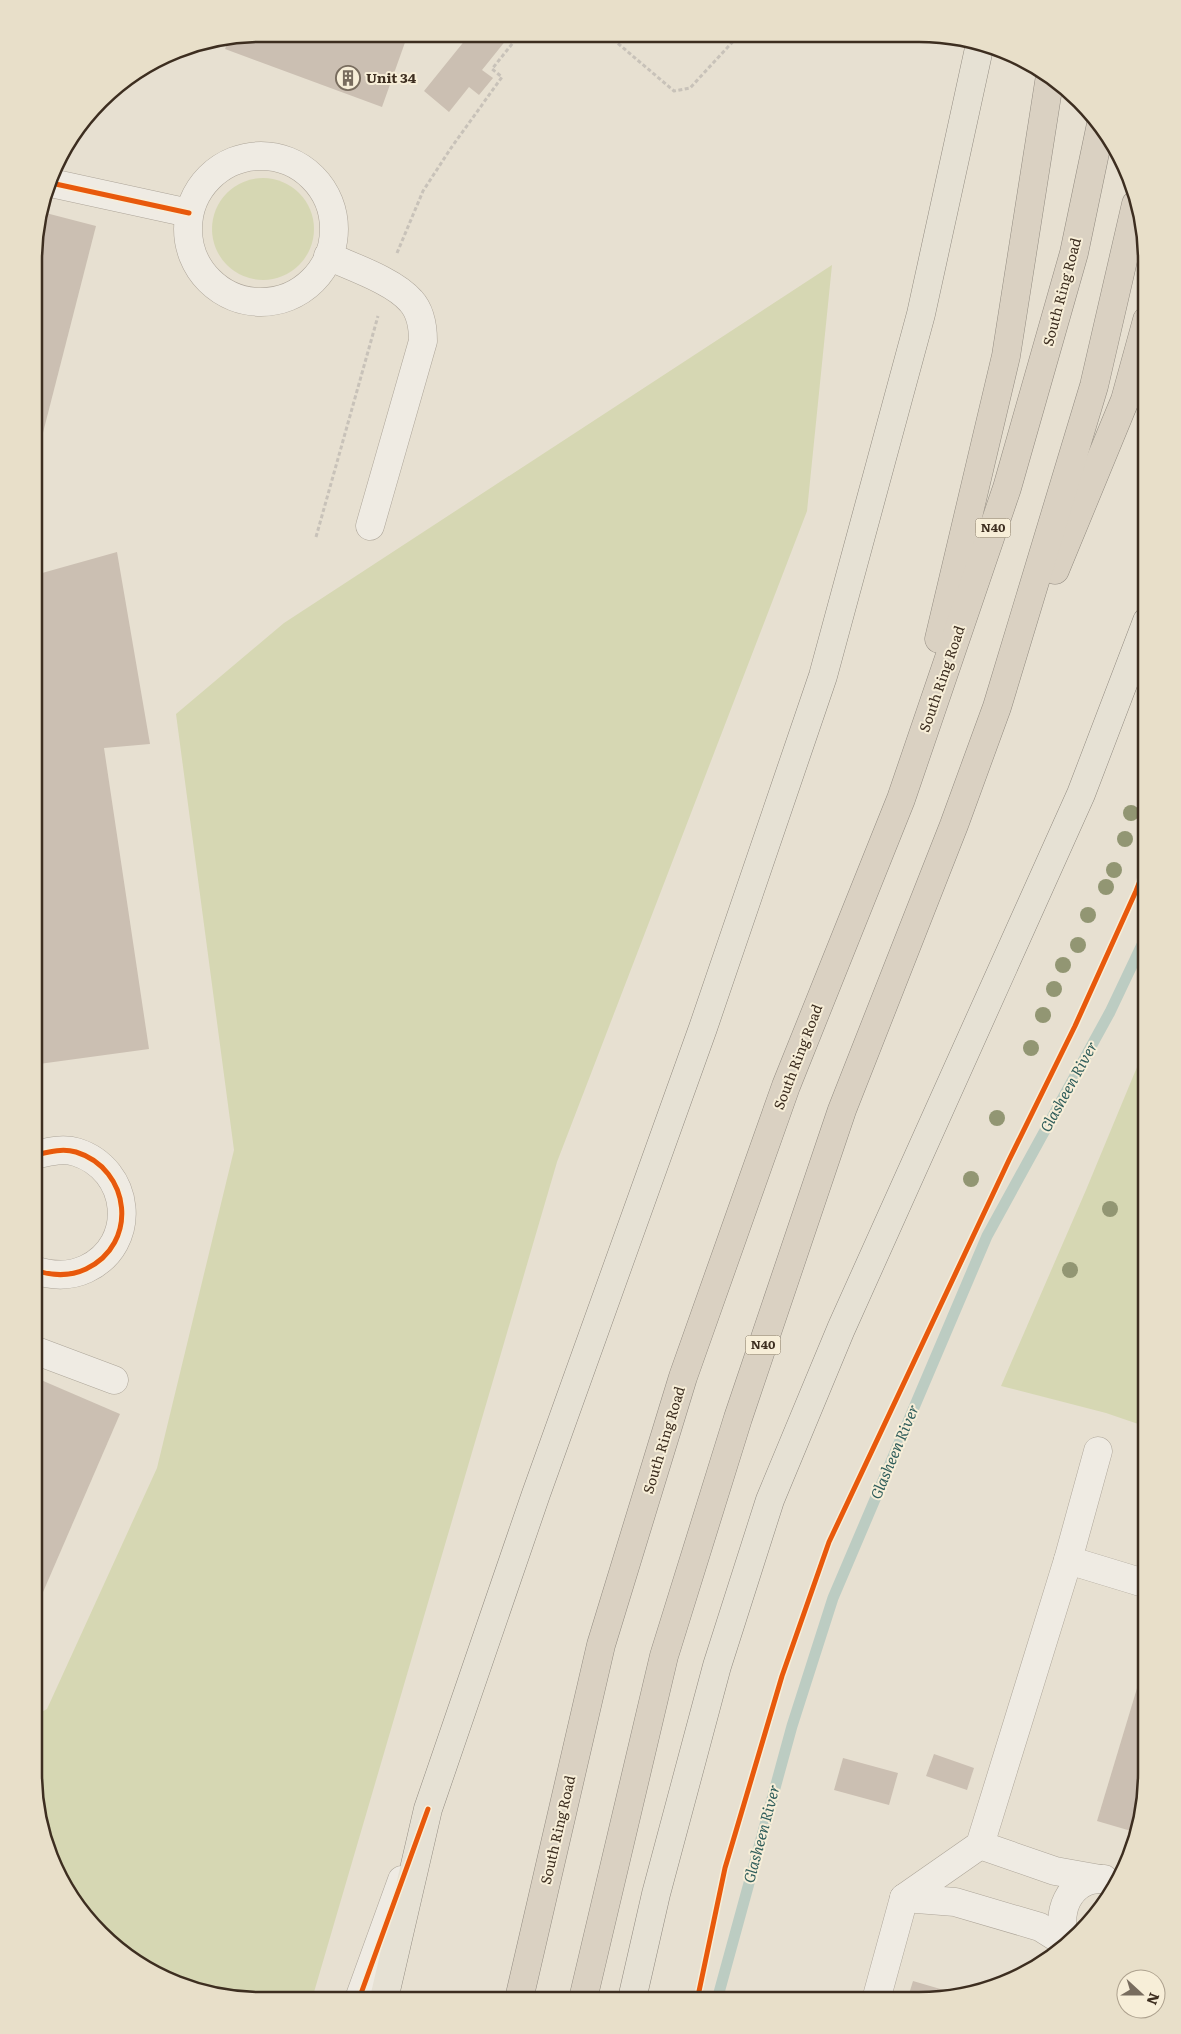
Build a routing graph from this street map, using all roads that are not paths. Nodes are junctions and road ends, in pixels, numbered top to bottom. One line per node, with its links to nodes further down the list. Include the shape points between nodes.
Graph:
1 (979, 51): 20 (main road, via 921,314 823,676 703,1028 536,1494)
2 (1049, 85): 12 (highway, via 1006,356)
3 (1098, 135): 12 (highway, South Ring Road / N40, via 1074,253 1007,488)
4 (57, 184): 5 (street)
5 (189, 213): 7 (street, via 188,238 194,260 208,280 228,294 250,301 275,301 297,292 316,277); 7 (street, via 198,191 214,172 235,160 258,155 282,158 304,169 320,186 331,208 334,232)
6 (1133, 216): 11 (highway, N40, via 1094,386)
7 (328, 256): 9 (street, via 387,283 411,301 423,329 423,341)
8 (1138, 353): 11 (highway, via 1125,400)
9 (370, 526)
10 (1138, 645): 30 (main road, via 1081,794 840,1330 770,1500 714,1676 656,1894)
11 (997, 707): 29 (highway, N40, via 842,1110 738,1418 664,1656)
12 (901, 799): 28 (highway, South Ring Road / N40, via 786,1086 683,1377 601,1645)
13 (42, 1153): 14 (street, via 54,1150 74,1152 93,1160 112,1179 122,1212 119,1232 110,1250 95,1264 76,1273 56,1276)
14 (42, 1272)
15 (42, 1353): 16 (street)
16 (114, 1380)
17 (1098, 1451): 18 (street)
18 (1068, 1560): 19 (street); 21 (street)
19 (1138, 1581)
20 (428, 1809): 26 (street); 27 (main road)
21 (980, 1845): 22 (street, via 1056,1871); 23 (street)
22 (1108, 1880): 24 (street, via 1086,1882 1074,1890 1065,1902 1061,1916)
23 (904, 1898): 25 (street, via 955,1902 1040,1927); 31 (street)
24 (1064, 1937)
25 (1060, 1940)
26 (362, 1992)
27 (386, 1992)
28 (521, 1992)
29 (585, 1992)
30 (634, 1992)
31 (878, 1992)

